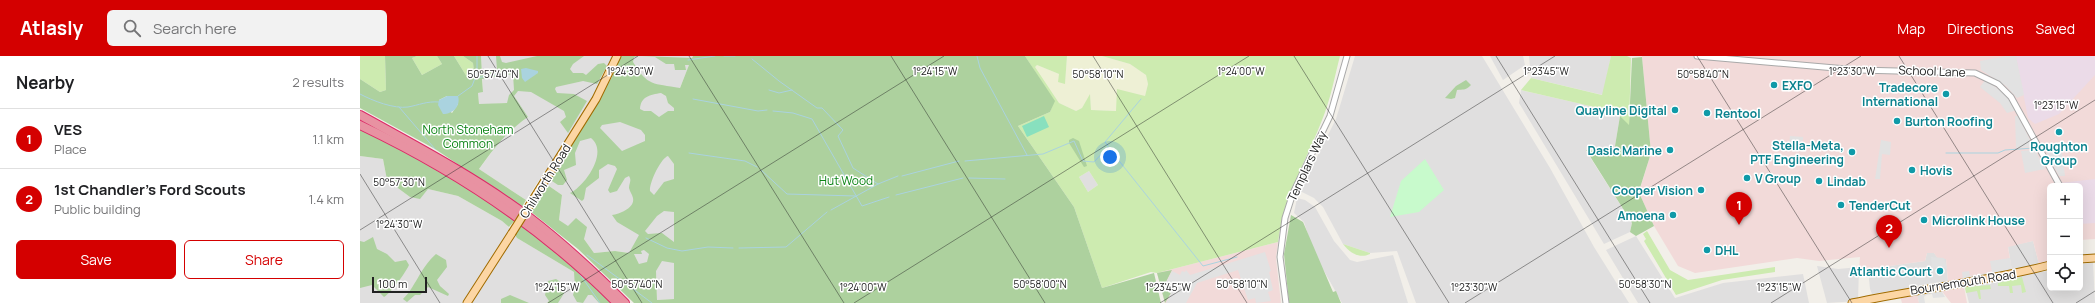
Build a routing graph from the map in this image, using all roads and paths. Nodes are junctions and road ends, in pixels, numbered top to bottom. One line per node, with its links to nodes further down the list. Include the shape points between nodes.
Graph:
1 (617, 56): 10 (main road, Chilworth Road, bridge, via 599,95)
2 (1347, 56): 13 (street, Templars Way, via 1330,116 1293,193 1285,218 1280,257)
3 (1696, 56): 6 (street, School Lane, via 1858,70 1975,73 1998,84 2012,97)
4 (360, 115): 12 (highway, via 444,161 529,217)
5 (360, 125): 11 (highway, via 440,166 496,201 574,262)
6 (2058, 183)
7 (2095, 258): 8 (main road)
8 (2083, 259)
9 (2047, 266): 14 (main road, Bournemouth Road, via 1993,279)
10 (467, 303)
11 (617, 303)
12 (625, 303)
13 (1286, 303)
14 (1852, 303)

